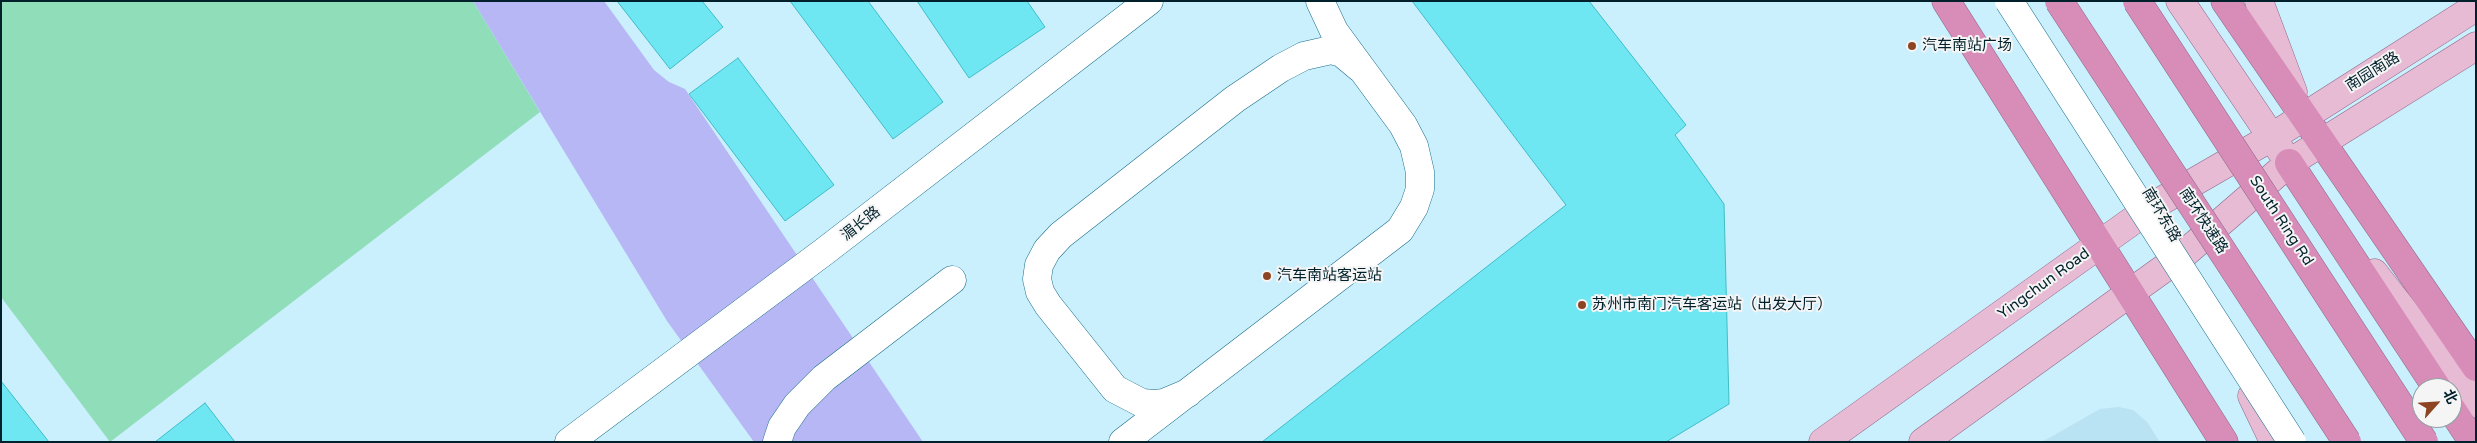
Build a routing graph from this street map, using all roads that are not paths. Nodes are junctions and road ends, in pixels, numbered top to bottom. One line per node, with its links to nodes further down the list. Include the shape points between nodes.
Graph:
1 (1149, 1): 31 (street, 湄长路, via 825,251)
2 (1320, 1): 13 (street, via 1334,31)
3 (1946, 1): 21 (highway)
4 (2009, 1): 37 (street, bridge)
5 (2025, 1): 19 (main road, 南环东路)
6 (2059, 1): 38 (highway, 南环快速路, bridge)
7 (2137, 1): 40 (highway, South Ring Rd, bridge)
8 (2180, 1): 15 (main road)
9 (2225, 1): 14 (highway)
10 (2259, 1): 14 (main road)
11 (2476, 7): 14 (main road, 南园南路)
12 (2476, 46): 16 (main road)
13 (1360, 68): 27 (street, via 1414,146 1420,189 1414,207 1400,230); 27 (street, via 1342,53 1331,50 1304,56 1281,68 1219,111 1061,235 1039,265 1037,279 1040,292 1115,390 1142,403 1155,404)
14 (2302, 117): 15 (main road, 南园南路); 16 (highway)
15 (2272, 137): 17 (main road); 18 (main road, Yingchun Road)
16 (2321, 144): 17 (main road); 25 (highway)
17 (2289, 163): 20 (main road); 26 (highway); 28 (main road)
18 (2190, 184): 19 (main road, Yingchun Road); 20 (main road)
19 (2156, 204): 21 (main road, Yingchun Road); 22 (main road, 南环东路)
20 (2217, 226): 22 (main road); 39 (main road)
21 (2100, 244): 24 (highway); 33 (main road, Yingchun Road)
22 (2184, 254): 24 (main road); 36 (main road, 南环东路)
23 (952, 280): 32 (street, via 824,378 797,405 782,427)
24 (2131, 293): 34 (main road); 35 (highway)
25 (2476, 367)
26 (2430, 378)
27 (1188, 393): 30 (street)
28 (2476, 404)
29 (2462, 425): 41 (highway)
30 (1127, 441)
31 (569, 442)
32 (777, 442)
33 (1823, 442)
34 (1923, 442)
35 (2224, 442)
36 (2274, 442)
37 (2292, 442)
38 (2347, 442)
39 (2359, 442)
40 (2424, 442)
41 (2473, 442)

